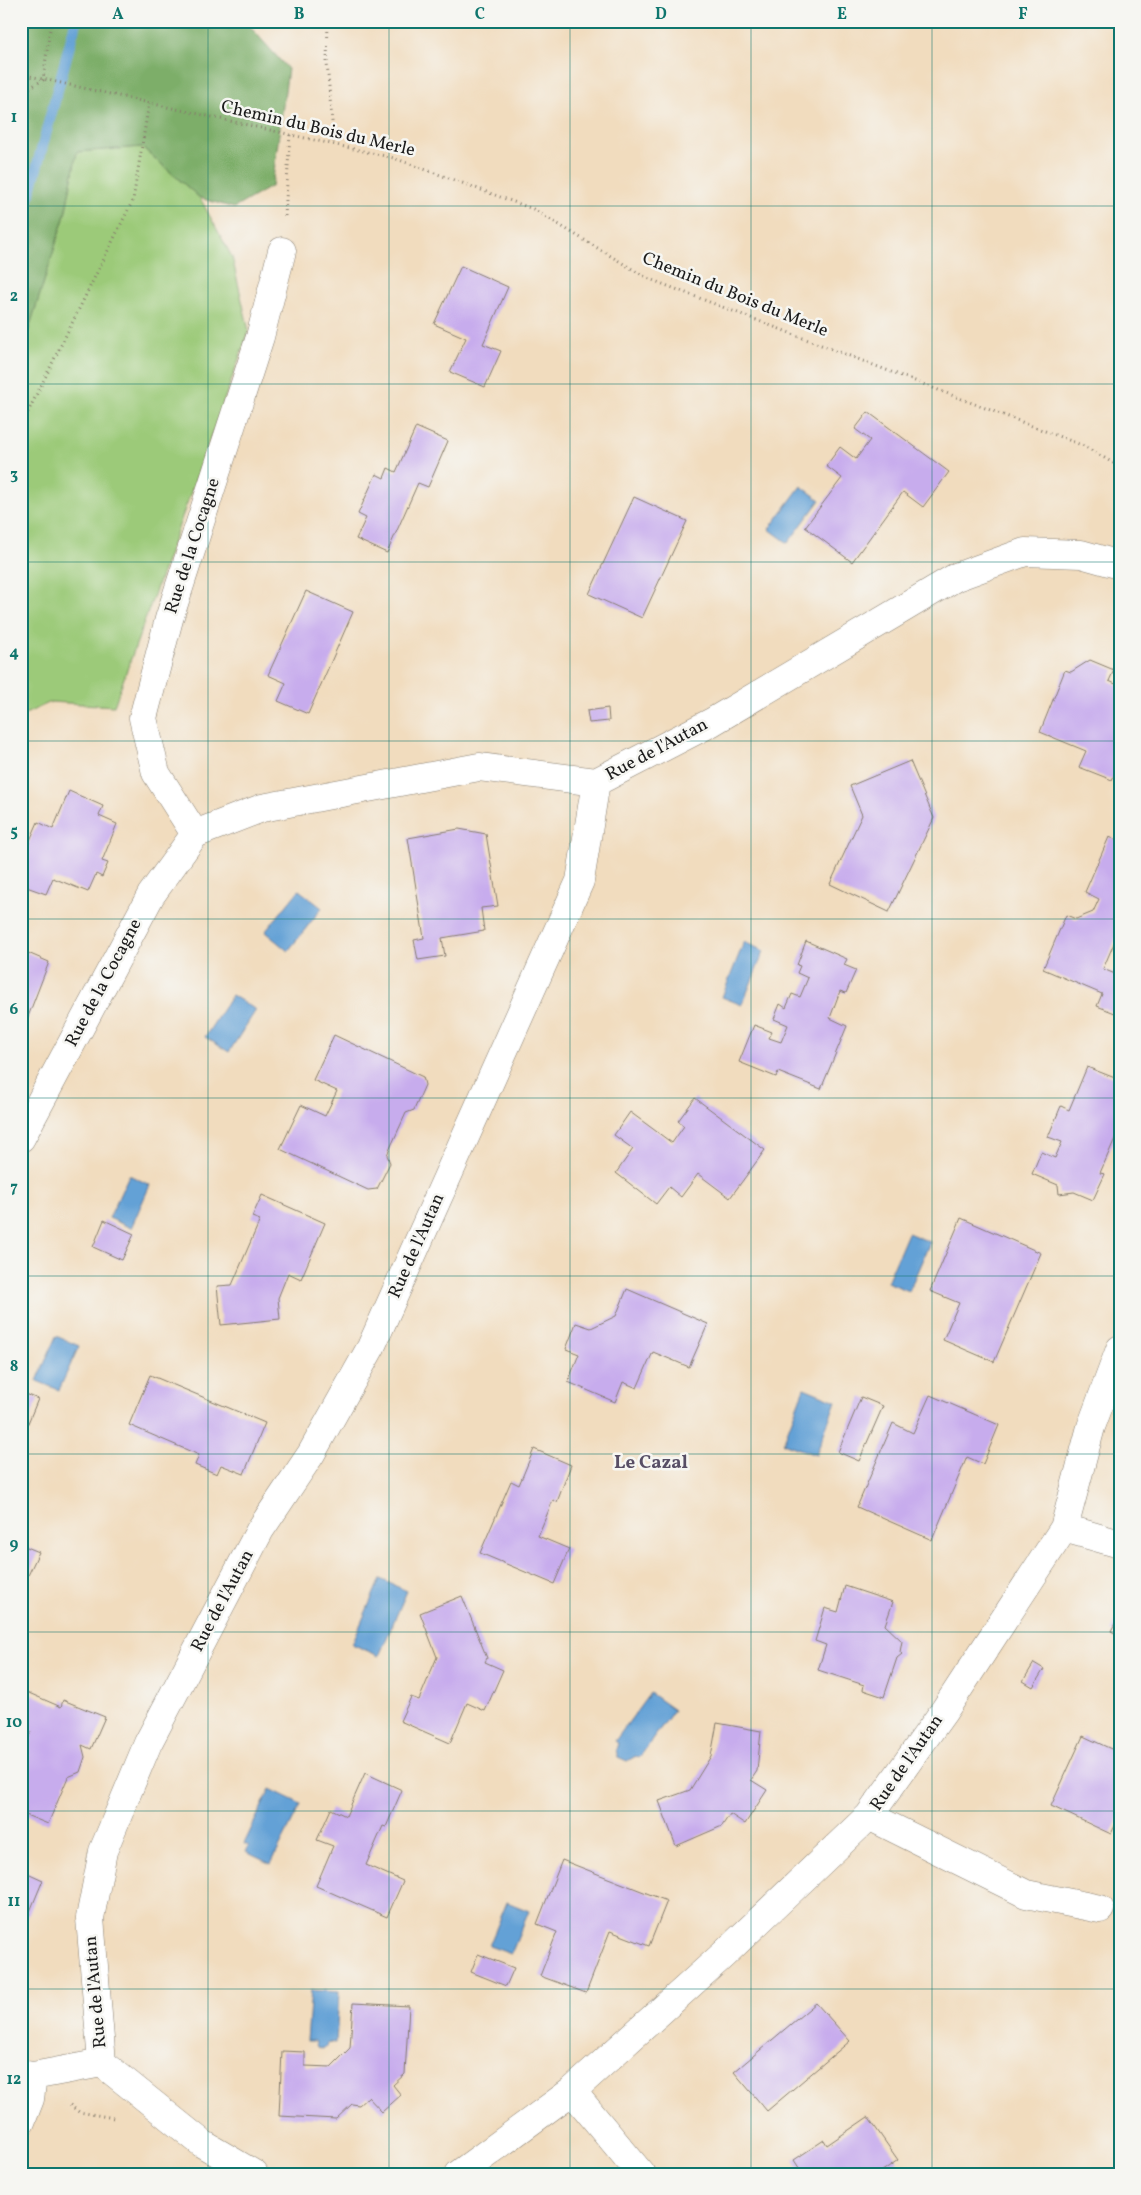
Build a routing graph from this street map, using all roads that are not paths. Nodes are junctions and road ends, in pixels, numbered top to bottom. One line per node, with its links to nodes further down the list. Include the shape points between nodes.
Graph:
1 (282, 251): 4 (street, Rue de la Cocagne, via 260,337 169,620 143,718 156,773)
2 (1120, 565): 3 (street, Rue de l'Autan, via 1081,554 1025,552 956,577 712,722)
3 (596, 782): 4 (street, via 479,767 262,808); 11 (street, Rue de l'Autan, via 580,881 371,1347 311,1454 260,1530 148,1744 103,1851 90,1918)
4 (195, 834): 5 (street, Rue de la Cocagne, via 151,894)
5 (21, 1138)
6 (1120, 1349): 7 (street, Rue de l'Autan, via 1091,1427)
7 (1064, 1528): 8 (street); 9 (street, Rue de l'Autan, via 944,1711)
8 (1120, 1544)
9 (869, 1816): 10 (street, via 1026,1894); 13 (street, Rue de l'Autan, via 723,1955)
10 (1100, 1909)
11 (102, 2063): 12 (street); 15 (street, Rue de l'Autan, via 202,2144)
12 (27, 2075): 14 (street, via 30,2099)
13 (572, 2091): 16 (street, Rue de l'Autan); 17 (street)
14 (21, 2122)
15 (254, 2174)
16 (459, 2174)
17 (641, 2174)

